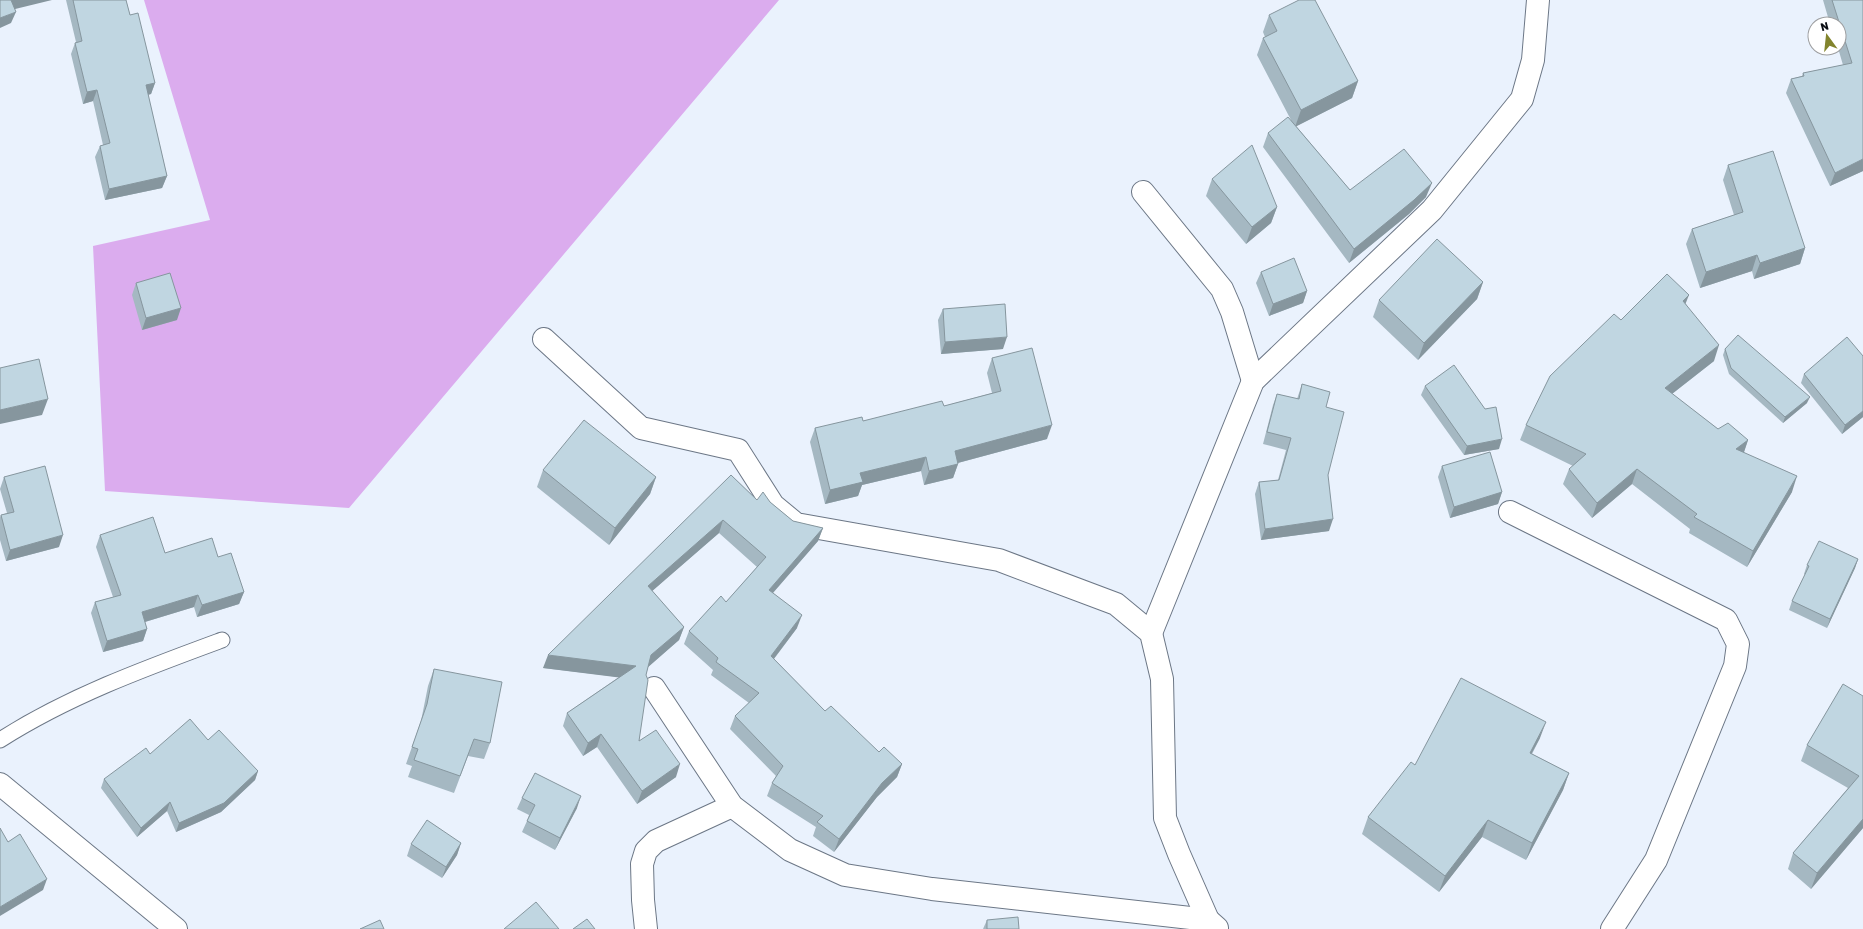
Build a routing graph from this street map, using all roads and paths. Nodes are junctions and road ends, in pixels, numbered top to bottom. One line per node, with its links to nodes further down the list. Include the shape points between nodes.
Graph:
1 (1538, 0): 4 (street, via 1534,60 1522,99 1432,210)
2 (1143, 192): 4 (street, via 1222,289)
3 (544, 339): 6 (street, via 641,428 738,450 773,504 796,524 999,560 1116,604)
4 (1254, 381): 6 (street)
5 (1510, 512): 15 (street, via 1726,620 1738,644 1735,666 1656,860)
6 (1151, 633): 12 (street, via 1162,679 1165,818 1179,854)
7 (222, 640): 9 (lane, via 87,693)
8 (654, 688): 11 (street)
9 (0, 740)
10 (0, 784): 13 (street)
11 (732, 806): 12 (street, via 790,850 845,875 932,889); 14 (street, via 656,841 646,851 642,864)
12 (1213, 924)
13 (176, 929)
14 (646, 929)
15 (1612, 929)

